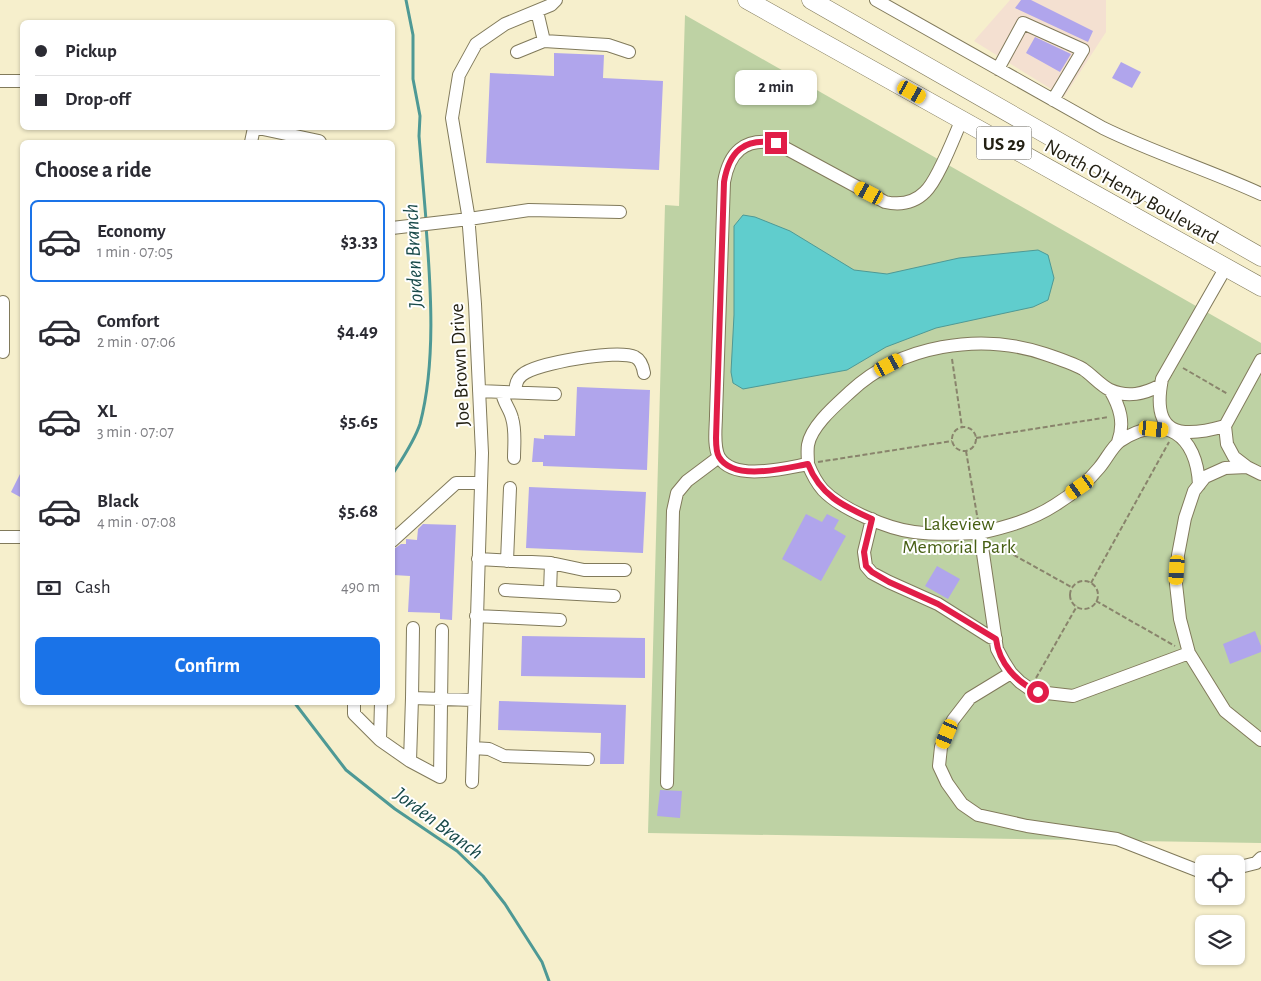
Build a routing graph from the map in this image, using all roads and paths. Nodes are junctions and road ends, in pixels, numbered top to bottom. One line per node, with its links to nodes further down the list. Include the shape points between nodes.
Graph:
1 (556, 0): 5 (street, Joe Brown Drive)
2 (747, 0): 13 (highway, North O'Henry Boulevard / US 29)
3 (811, 0): 16 (highway, North O'Henry Boulevard / US 29)
4 (876, 0): 9 (street, North O'Henry Boulevard)
5 (537, 11): 6 (street); 19 (street, Joe Brown Drive, via 505,24 476,44 459,75 452,118)
6 (544, 41): 7 (street); 8 (street, via 608,45)
7 (517, 52)
8 (629, 52)
9 (998, 69): 12 (street, North O'Henry Boulevard); 12 (street, via 1023,23 1083,50)
10 (0, 81): 11 (street)
11 (20, 81)
12 (1053, 100): 17 (street, North O'Henry Boulevard, via 1136,144)
13 (962, 119): 23 (highway, North O'Henry Boulevard / US 29); 47 (street, via 925,193 898,204 886,202 776,143 751,143 733,156 726,167 724,182 716,438)
14 (268, 130): 15 (street)
15 (319, 140)
16 (1148, 192): 21 (highway); 22 (highway, North O'Henry Boulevard / US 29)
17 (1261, 194)
18 (620, 212): 19 (street, via 529,210)
19 (469, 219): 20 (street); 34 (street, Joe Brown Drive)
20 (395, 228)
21 (1261, 245)
22 (1261, 257)
23 (1226, 267): 24 (highway, North O'Henry Boulevard / US 29); 30 (street)
24 (1261, 287)
25 (3, 302): 26 (street)
26 (2, 326): 28 (street)
27 (950, 346): 33 (street, via 973,343 1010,345 1044,354 1082,369); 41 (path); 49 (street, via 904,358 874,373 854,388 816,428 808,444)
28 (3, 352)
29 (1261, 360): 38 (street)
30 (1172, 362): 32 (street); 38 (path)
31 (644, 373): 36 (street, via 639,360 628,355 562,360 523,374 517,380)
32 (1161, 386): 33 (street, via 1145,393 1127,395); 42 (street, via 1158,397 1160,410 1166,426)
33 (1110, 390): 39 (street)
34 (479, 391): 35 (street); 52 (street, Joe Brown Drive)
35 (502, 392): 36 (street); 48 (street, via 515,427)
36 (515, 392): 37 (street)
37 (555, 394)
38 (1239, 400): 40 (street)
39 (1121, 414): 43 (path); 45 (street)
40 (1225, 426): 42 (street, via 1205,432); 50 (street, via 1234,457)
41 (962, 427): 43 (path, via 971,430); 44 (path, via 953,433)
42 (1173, 431): 45 (street, via 1139,431); 53 (street, via 1192,450); 64 (path)
43 (976, 438): 46 (path, via 973,447)
44 (952, 441): 46 (path, via 956,448); 49 (path)
45 (1118, 442): 56 (street, via 1098,470 1055,505 1010,526)
46 (966, 451): 56 (path)
47 (719, 457): 49 (street, via 729,466 759,472); 90 (street, via 687,481 677,493 673,511)
48 (514, 458)
49 (808, 464): 55 (street, via 813,478 824,492)
50 (1247, 467): 51 (street); 53 (street, via 1225,468)
51 (1261, 474)
52 (481, 483): 59 (street, via 456,483); 60 (street, Joe Brown Drive)
53 (1199, 485): 76 (street, via 1185,518 1176,574 1180,619)
54 (510, 488): 61 (street)
55 (872, 519): 56 (street, via 912,532); 75 (street, via 864,552 866,566 872,572 938,604)
56 (980, 533): 65 (path, via 991,543); 75 (street)
57 (0, 537): 58 (street)
58 (20, 537)
59 (395, 538)
60 (478, 559): 61 (street); 71 (street, Joe Brown Drive)
61 (507, 560): 62 (street)
62 (551, 564): 63 (street, via 584,570); 67 (street)
63 (625, 570)
64 (1091, 583): 65 (path, via 1080,582); 69 (path, via 1098,591)
65 (1073, 588): 70 (path, via 1071,597)
66 (505, 590): 67 (street)
67 (550, 592): 68 (street)
68 (614, 596)
69 (1096, 601): 70 (path, via 1088,608); 76 (path)
70 (1077, 606): 78 (path)
71 (476, 616): 72 (street); 81 (street, Joe Brown Drive)
72 (560, 620)
73 (413, 628): 79 (street)
74 (442, 630): 80 (street)
75 (996, 639): 77 (street, via 1000,656)
76 (1189, 653): 78 (street, via 1073,696); 85 (street, via 1225,711)
77 (1012, 673): 78 (street); 93 (street, via 970,698 953,720 941,748 940,766 962,804 978,815 1027,826 1117,839)
78 (1030, 689)
79 (412, 698): 80 (street); 88 (street)
80 (441, 699): 81 (street); 88 (street, via 440,777)
81 (474, 700): 86 (street, Joe Brown Drive)
82 (354, 705): 84 (street, via 354,714)
83 (381, 705): 84 (street)
84 (380, 740): 88 (street)
85 (1261, 740)
86 (472, 748): 87 (street, via 489,749 504,756); 89 (street, Joe Brown Drive)
87 (588, 759)
88 (410, 761)
89 (472, 782)
90 (667, 783)
91 (1261, 858): 92 (street)
92 (1245, 866)
93 (1195, 869)

